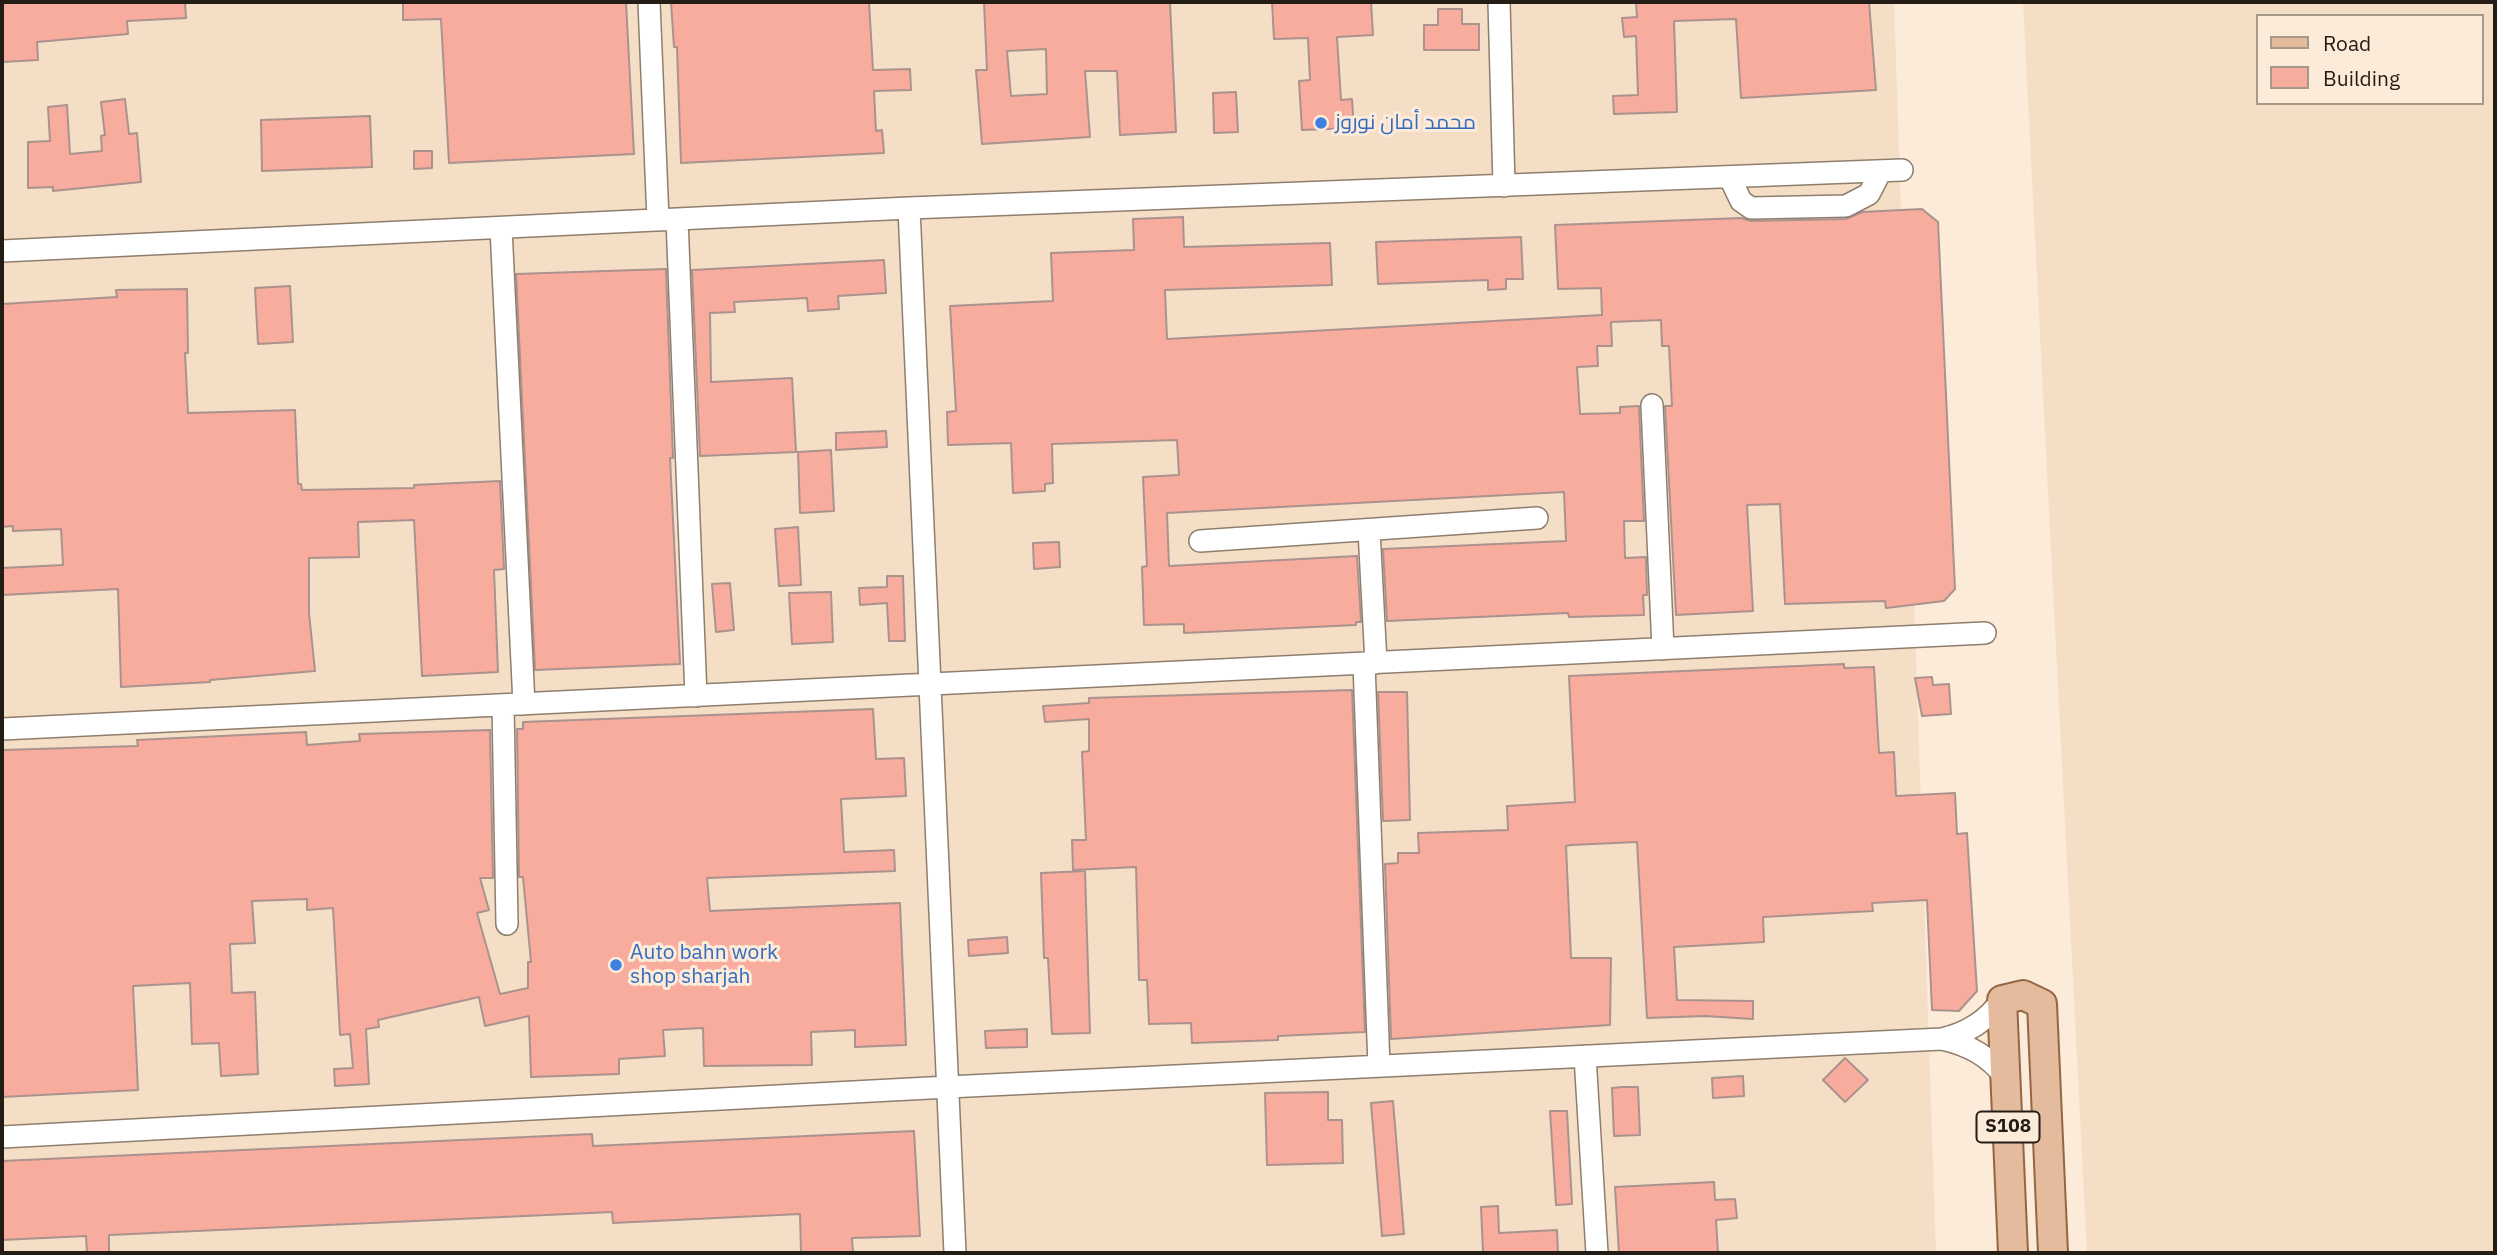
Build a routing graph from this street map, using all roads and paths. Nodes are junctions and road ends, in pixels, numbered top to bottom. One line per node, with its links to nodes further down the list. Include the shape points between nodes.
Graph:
1 (649, 2): 6 (street)
2 (1499, 2): 4 (street)
3 (1730, 178): 3 (street, via 1892,171 1859,202 1791,209 1751,208 1741,201); 4 (street)
4 (1504, 186): 5 (street)
5 (909, 208): 6 (street); 16 (street)
6 (668, 220): 7 (street); 17 (street)
7 (501, 228): 8 (street); 18 (street)
8 (2, 251)
9 (1652, 405): 14 (street)
10 (1537, 518): 11 (street)
11 (1369, 530): 12 (street); 15 (street)
12 (1199, 541)
13 (1984, 634): 14 (street)
14 (1663, 649): 15 (street)
15 (1370, 663): 16 (street); 24 (street)
16 (930, 684): 17 (street); 26 (street)
17 (696, 696): 18 (street)
18 (513, 704): 19 (street); 20 (street)
19 (2, 729)
20 (507, 924)
21 (2002, 1000): 22 (street, via 1982,1022); 25 (main road, S108); 31 (main road, S108, via 2023,995 2042,1004)
22 (1942, 1039): 23 (street); 25 (street, via 1978,1052)
23 (1584, 1056): 24 (street); 29 (street)
24 (1379, 1066): 26 (street)
25 (2006, 1078): 30 (main road, S108)
26 (948, 1087): 27 (street); 28 (street)
27 (2, 1137)
28 (955, 1253)
29 (1597, 1253)
30 (2013, 1253)
31 (2053, 1253)

